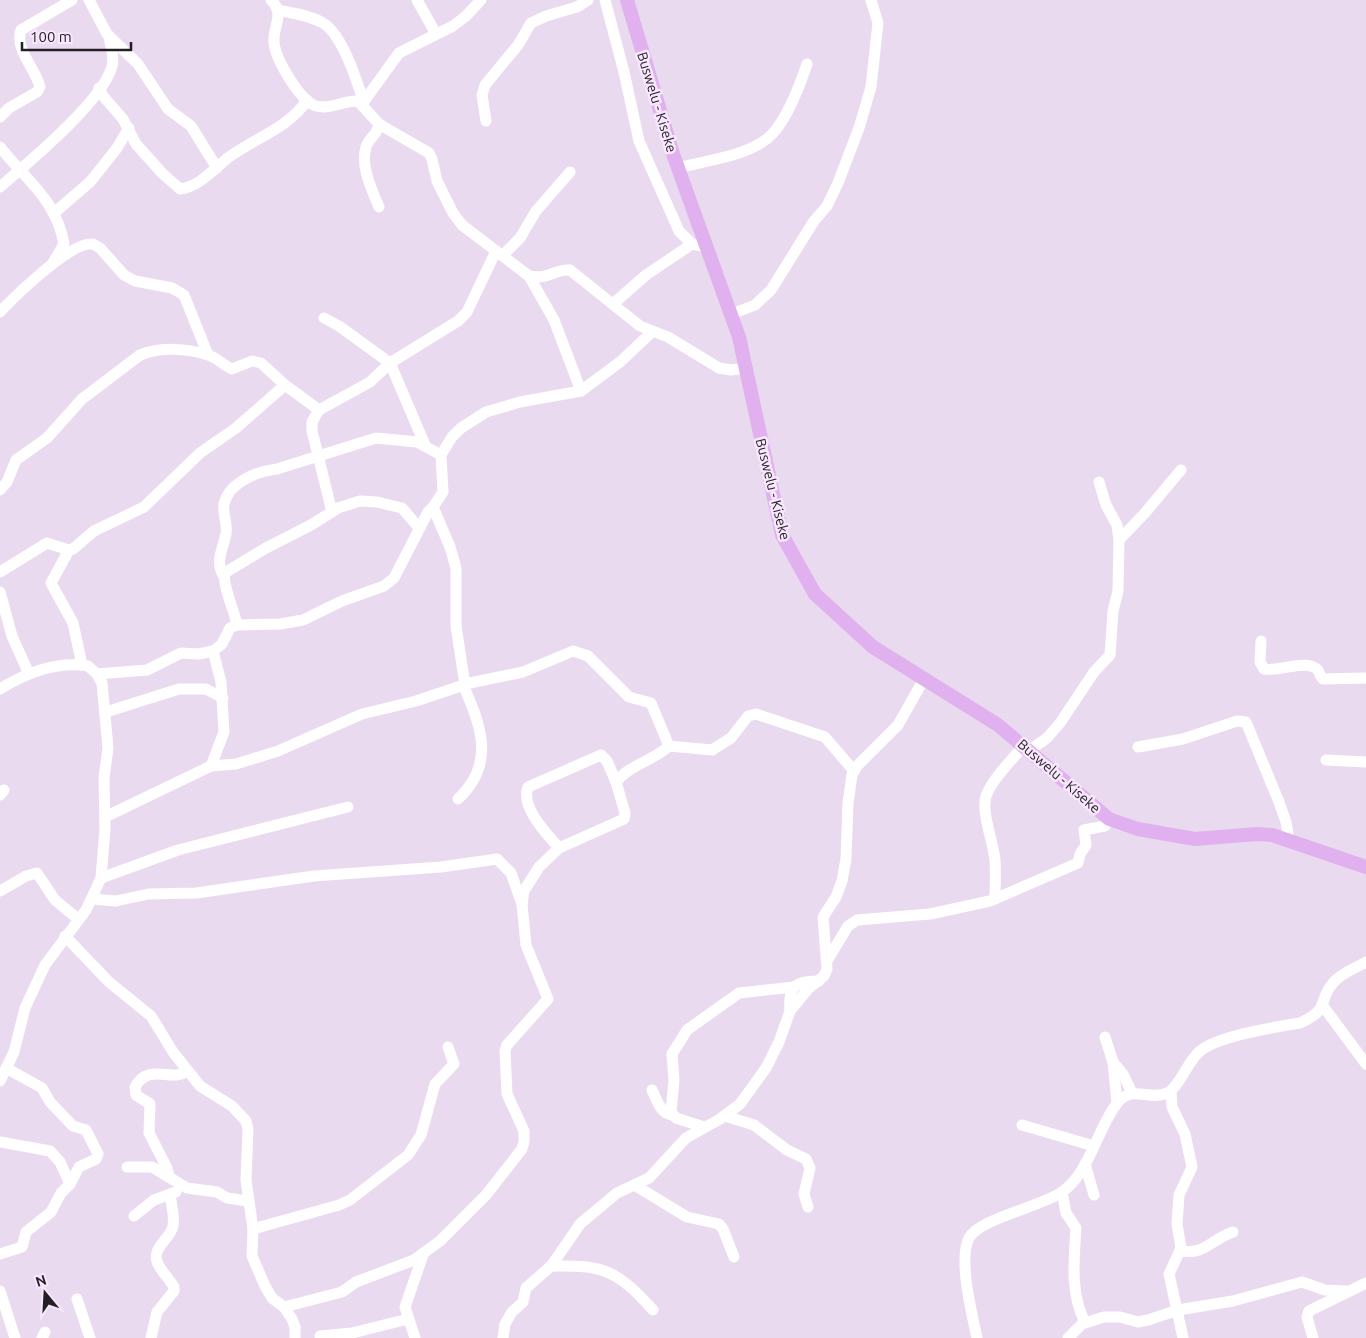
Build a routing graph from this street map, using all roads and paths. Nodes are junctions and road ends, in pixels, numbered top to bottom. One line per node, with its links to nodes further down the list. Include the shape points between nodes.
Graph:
1 (72, 0): 16 (street, via 21,30 22,48 40,87)
2 (89, 0): 11 (street)
3 (416, 0): 10 (street)
4 (481, 0): 10 (street, via 453,26)
5 (588, 0): 17 (street, via 531,23 518,45 485,85 482,95)
6 (605, 0): 28 (street, via 638,141 669,212 684,238)
7 (627, 0): 22 (main road, Buswelu - Kiseke)
8 (871, 0): 35 (street, via 878,23 871,87 857,136 835,189 771,290 755,305)
9 (274, 5): 14 (street, via 279,19 274,37 278,58); 15 (street, via 330,28 351,68)
10 (436, 34): 15 (street, via 398,53)
11 (109, 36): 13 (street, via 113,64); 21 (street, via 138,64 168,109 191,126)
12 (807, 64): 22 (street, via 781,123 769,137 737,153)
13 (99, 88): 19 (street); 23 (street, via 71,123)
14 (307, 100): 15 (street, via 318,106 353,101); 21 (street, via 282,125)
15 (363, 103): 18 (street)
16 (0, 117)
17 (486, 121)
18 (380, 124): 26 (street, via 366,146 365,158 369,183); 30 (street, via 428,153 437,181 466,230)
19 (129, 128): 21 (street, via 136,144 149,160 180,189 190,187); 27 (street, via 90,182)
20 (0, 146): 23 (street)
21 (217, 168)
22 (678, 168): 29 (main road, Buswelu - Kiseke)
23 (20, 170): 25 (street); 27 (street, via 33,182)
24 (570, 172): 30 (street, via 536,211 520,238)
25 (0, 187)
26 (379, 208)
27 (54, 213): 31 (street, via 64,244)
28 (692, 244): 29 (street); 33 (street, via 646,275)
29 (707, 247): 35 (main road, Buswelu - Kiseke)
30 (499, 253): 32 (street); 39 (street, via 467,312 458,321)
31 (50, 267): 34 (street, via 31,280); 38 (street, via 79,247 90,243 96,245 124,276 172,288 184,295)
32 (530, 276): 33 (street, via 541,278 570,270); 42 (street, via 554,320)
33 (613, 304): 37 (street, via 640,326)
34 (0, 312)
35 (732, 314): 40 (main road, Buswelu - Kiseke)
36 (324, 318): 39 (street)
37 (653, 330): 40 (street, via 719,368); 42 (street, via 620,362)
38 (208, 355): 41 (street, via 232,368 252,361 262,363); 49 (street, via 164,349 140,356 82,399 47,438 16,460 8,482)
39 (390, 363): 43 (street, via 370,382); 44 (street)
40 (746, 368): 65 (main road, Buswelu - Kiseke, via 782,536 802,571 816,594 873,647)
41 (285, 385): 43 (street); 54 (street, via 236,428 200,453 144,507 94,531)
42 (581, 391): 45 (street, via 486,412 461,428)
43 (319, 410): 46 (street, via 312,422 312,431)
44 (425, 445): 45 (street); 46 (street, via 376,438)
45 (440, 455): 50 (street, via 443,492)
46 (320, 457): 51 (street); 56 (street, via 265,470 233,488 224,505 228,525 219,562)
47 (1181, 470): 53 (street)
48 (1099, 482): 53 (street, via 1117,525)
49 (0, 490)
50 (433, 507): 52 (street); 66 (street, via 456,568 456,626)
51 (332, 512): 52 (street, via 360,501 377,502 402,508); 56 (street)
52 (419, 528): 58 (street, via 394,578 384,586 303,620)
53 (1119, 540): 72 (street, via 1118,592 1113,610 1110,655 1047,738)
54 (69, 550): 55 (street, via 47,543); 61 (street, via 51,583 73,623)
55 (0, 572)
56 (223, 575): 58 (street)
57 (0, 592): 62 (street, via 12,636)
58 (237, 625): 60 (street, via 230,628 222,644)
59 (1261, 641): 64 (street, via 1260,662 1264,669 1283,670 1308,665 1316,668 1323,679)
60 (213, 651): 63 (street, via 181,653 147,670); 68 (street)
61 (82, 665): 62 (street); 63 (street)
62 (29, 674): 67 (street)
63 (97, 674): 69 (street, via 102,683)
64 (1366, 678)
65 (924, 679): 72 (main road, Buswelu - Kiseke, via 998,725); 76 (street, via 898,725)
66 (464, 685): 70 (street, via 523,672 573,651 580,652 629,697 651,703); 75 (street, via 362,714 278,751 236,764); 78 (street, via 481,730 482,756 477,772)
67 (0, 689)
68 (223, 698): 69 (street, via 206,689 179,689); 75 (street, via 224,732)
69 (106, 712): 80 (street)
70 (668, 746): 76 (street, via 712,750 731,738 748,716 756,714 825,737); 77 (street)
71 (1138, 747): 82 (street, via 1182,739 1237,721 1246,722 1280,802)
72 (1026, 748): 81 (main road, Buswelu - Kiseke); 88 (street, via 991,787 985,801 995,861)
73 (1326, 760): 74 (street)
74 (1366, 762)
75 (211, 766): 80 (street)
76 (854, 771): 92 (street, via 842,881 823,917)
77 (616, 782): 83 (street, via 624,819); 83 (street, via 601,755 528,787 530,807)
78 (458, 799)
79 (348, 807): 85 (street, via 178,850)
80 (105, 817): 85 (street)
81 (1109, 819): 82 (main road, Buswelu - Kiseke, via 1138,829 1195,839 1257,834); 88 (street, via 1105,826 1084,830 1086,845 1078,864)
82 (1289, 841): 84 (main road, Buswelu - Kiseke)
83 (559, 848): 89 (street, via 530,880)
84 (1366, 867)
85 (101, 878): 87 (street)
86 (0, 891): 90 (street, via 37,873 55,900)
87 (92, 899): 89 (street, via 116,901 148,894 196,893 314,876 441,868 488,858 497,859 511,873); 90 (street)
88 (994, 899): 92 (street, via 930,914 857,920 848,926)
89 (522, 904): 131 (street, via 526,945 548,999 505,1051 506,1094 524,1131 522,1149 486,1195)
90 (78, 919): 91 (street)
91 (65, 936): 102 (street, via 45,965 25,1008 14,1052); 103 (street, via 109,982 151,1016)
92 (827, 961): 94 (street, via 827,970)
93 (1366, 962): 96 (street, via 1334,982)
94 (819, 981): 95 (street, via 800,982); 97 (street)
95 (794, 987): 97 (street, via 790,993); 109 (street, via 739,993 687,1030 672,1054)
96 (1323, 1006): 101 (street); 106 (street, via 1300,1023 1240,1034 1204,1048)
97 (790, 1011): 110 (street, via 779,1042 756,1084)
98 (1105, 1037): 100 (street)
99 (448, 1048): 127 (street, via 454,1064 435,1084 416,1144 398,1164 339,1205)
100 (1113, 1062): 107 (street); 108 (street)
101 (1366, 1064)
102 (6, 1068): 104 (street); 118 (street, via 42,1088 50,1102 73,1126 86,1130 90,1135 98,1155 79,1167)
103 (188, 1071): 117 (street, via 177,1076 159,1072 149,1075 135,1087 136,1095 150,1104 148,1133); 124 (street, via 200,1086 232,1106 246,1120)
104 (0, 1081)
105 (652, 1090): 109 (street, via 664,1112)
106 (1171, 1091): 107 (street, via 1156,1096); 129 (street, via 1172,1107 1185,1134 1192,1167 1181,1188 1176,1216)
107 (1132, 1093): 108 (street)
108 (1117, 1104): 114 (street)
109 (672, 1115): 112 (street)
110 (725, 1116): 112 (street); 125 (street, via 754,1125 787,1150 806,1159 810,1168 804,1194)
111 (1022, 1125): 114 (street)
112 (704, 1126): 119 (street, via 686,1138 649,1178)
113 (0, 1142): 118 (street, via 50,1151 60,1162)
114 (1094, 1146): 115 (street)
115 (1085, 1164): 121 (street); 123 (street)
116 (127, 1166): 117 (street, via 152,1167)
117 (169, 1177): 120 (street)
118 (70, 1184): 130 (street, via 51,1212 26,1232 19,1250)
119 (636, 1186): 132 (street, via 687,1217 719,1224); 133 (street, via 617,1193 580,1224)
120 (187, 1188): 122 (street); 124 (street)
121 (1062, 1192): 145 (street, via 1066,1213 1076,1228 1073,1261 1076,1293); 153 (street, via 1043,1203 981,1225 970,1236 966,1243 966,1273)
122 (170, 1194): 126 (street, via 154,1200); 150 (street, via 174,1223 156,1258 174,1291 157,1312)
123 (1094, 1194)
124 (248, 1201): 127 (street)
125 (808, 1207)
126 (134, 1216)
127 (253, 1229): 141 (street, via 252,1256 256,1271 272,1298)
128 (1233, 1232): 129 (street, via 1200,1252)
129 (1180, 1251): 143 (street, via 1169,1274)
130 (0, 1254)
131 (423, 1255): 134 (street); 135 (street)
132 (734, 1257)
133 (562, 1261): 142 (street, via 610,1272 631,1285); 152 (street, via 550,1266 526,1288 523,1302 506,1320)
134 (405, 1264): 135 (street); 140 (street, via 356,1282 342,1292)
135 (416, 1274): 144 (street, via 405,1307)
136 (1366, 1283): 138 (street)
137 (0, 1291): 148 (street)
138 (1346, 1291): 143 (street, via 1319,1289 1302,1282 1233,1302); 156 (street, via 1308,1314)
139 (77, 1299): 149 (street)
140 (298, 1304): 141 (street); 146 (street)
141 (284, 1307): 146 (street)
142 (654, 1310)
143 (1178, 1310): 145 (street, via 1138,1322 1112,1316); 155 (street)
144 (408, 1320): 147 (street); 151 (street)
145 (1085, 1322): 154 (street)
146 (295, 1333)
147 (320, 1336)
148 (15, 1338)
149 (90, 1338)
150 (151, 1338)
151 (415, 1338)
152 (503, 1338)
153 (977, 1338)
154 (1068, 1338)
155 (1183, 1338)
156 (1313, 1338)

